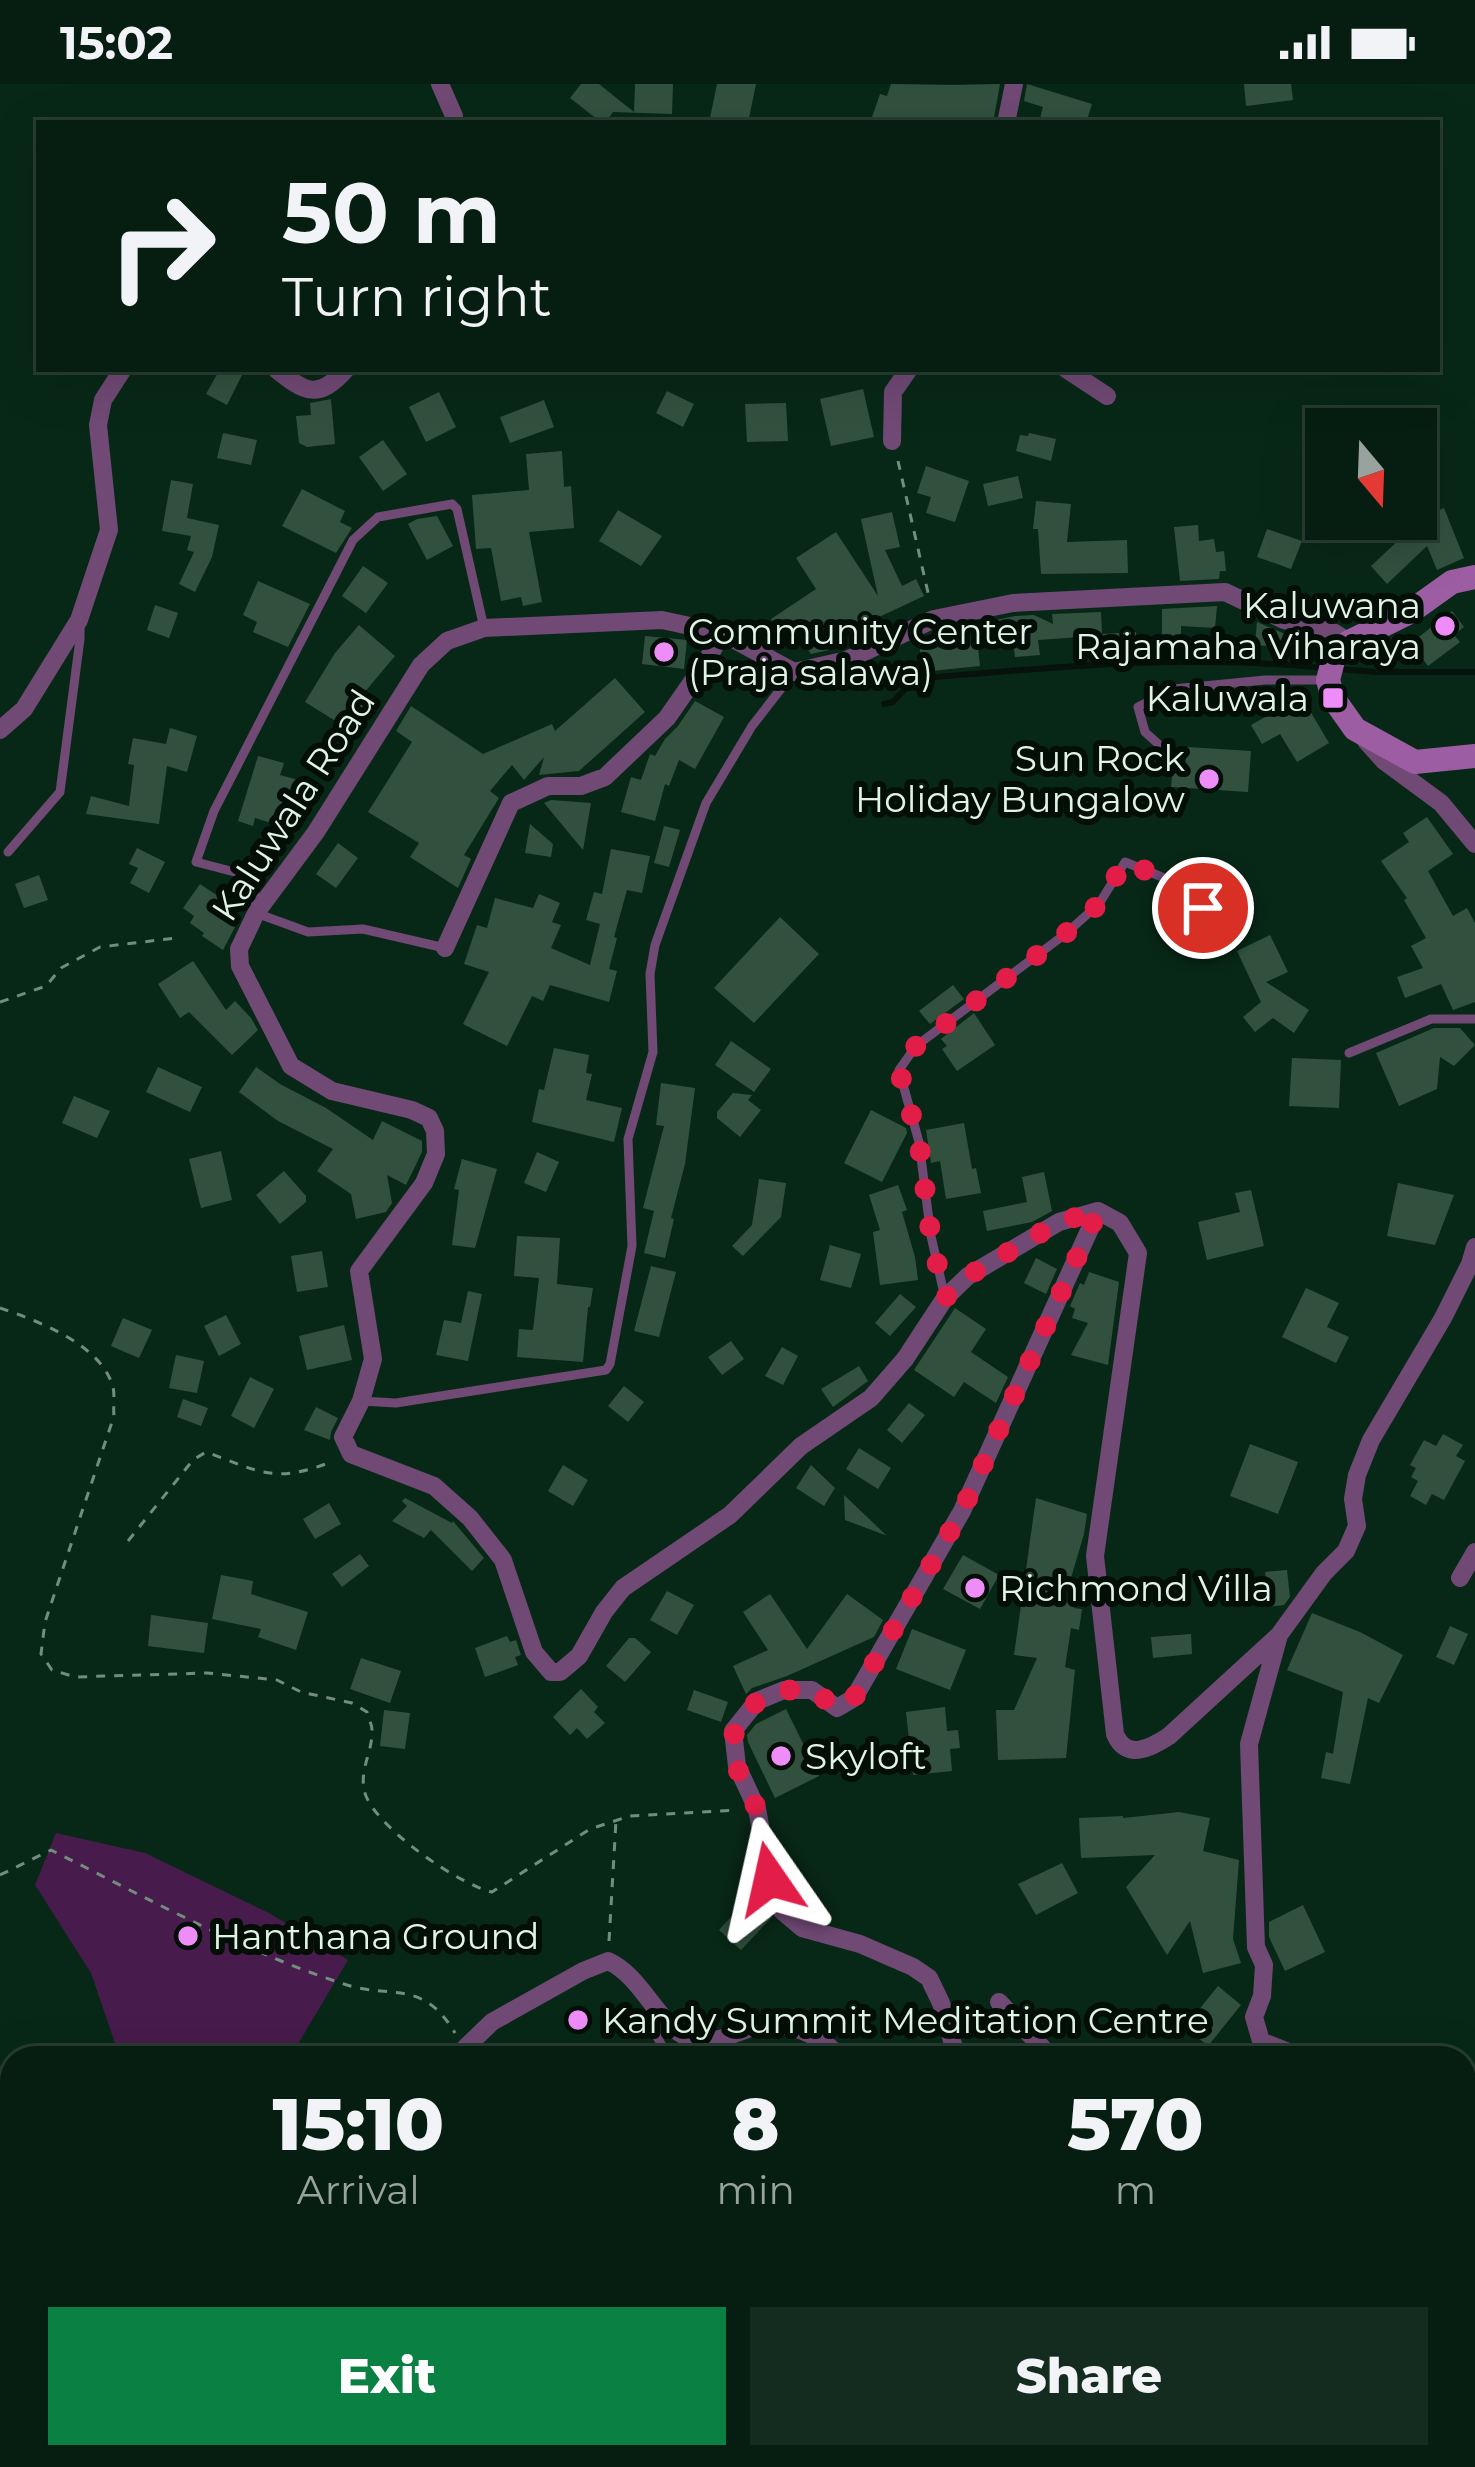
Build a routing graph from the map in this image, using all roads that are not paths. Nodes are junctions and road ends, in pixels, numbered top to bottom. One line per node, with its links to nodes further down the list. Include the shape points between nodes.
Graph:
1 (440, 84): 3 (street)
2 (1014, 84): 4 (street)
3 (454, 120)
4 (1007, 120)
5 (121, 372): 13 (street, via 98,425 109,530)
6 (280, 372): 7 (street, via 309,391)
7 (343, 372)
8 (907, 372): 11 (street, via 893,392)
9 (1071, 372): 10 (street)
10 (1107, 396)
11 (892, 442)
12 (1475, 577): 16 (street, via 1452,582)
13 (79, 620): 19 (street, via 24,709); 23 (lane, via 60,792)
14 (484, 628): 15 (street, Kaluwala Road, via 662,620); 24 (street, Kaluwala Road, via 447,640 421,665); 24 (lane, via 452,504 378,517 353,540 214,811 196,862 254,877)
15 (722, 633): 17 (street, Kaluwala Road); 26 (street, via 668,718 605,776 548,786 512,803)
16 (1335, 662): 17 (street, via 1333,632 1225,592 1013,603 934,619 847,660); 18 (street, via 1333,698); 20 (lane, via 1264,680 1173,689 1138,707 1145,732)
17 (794, 671): 32 (lane, via 706,803 655,945 652,1052 628,1139 632,1246 610,1364 396,1403)
18 (1355, 729): 21 (street, via 1415,762); 22 (street, via 1442,803)
19 (0, 730)
20 (1167, 752)
21 (1475, 756)
22 (1475, 844)
23 (8, 852)
24 (256, 914): 26 (lane, via 308,932 363,929); 32 (street, Kaluwala Road, via 240,966 291,1066 332,1091 412,1110 435,1131 424,1183 359,1271 373,1359)
25 (1239, 918): 31 (lane, via 1203,908 1166,879 1125,862 1099,904 1064,935 916,1046 899,1070)
26 (445, 948)
27 (1475, 1019): 28 (lane, via 1431,1018)
28 (1349, 1053)
29 (1098, 1211): 31 (street, via 1059,1222); 35 (street, via 1120,1223 1138,1253 1095,1556 1118,1742 1138,1750 1169,1736); 41 (street, via 962,1511 854,1698 837,1708 812,1690 784,1690 757,1701 734,1731 736,1766 757,1809 782,1911 802,1928 860,1944 929,1978)
30 (1475, 1247): 35 (street, via 1371,1439 1346,1551)
31 (945, 1298): 32 (street, Kaluwala Road, via 871,1398 801,1446 730,1515 623,1588 560,1672 534,1652 503,1560 470,1518 434,1486 351,1454 343,1437)
32 (361, 1401)
33 (1475, 1552): 34 (street)
34 (1460, 1578)
35 (1279, 1635): 43 (street, via 1250,1744 1256,1947 1264,1965 1254,2017 1261,2041)
36 (999, 2002): 42 (street)
37 (663, 2016): 38 (street, via 624,1968 608,1961 492,2022); 39 (lane, via 656,2036); 40 (street, via 695,2041 781,2026)
38 (471, 2046)
39 (662, 2046)
40 (829, 2046)
41 (954, 2046)
42 (1041, 2046)
43 (1274, 2046)

